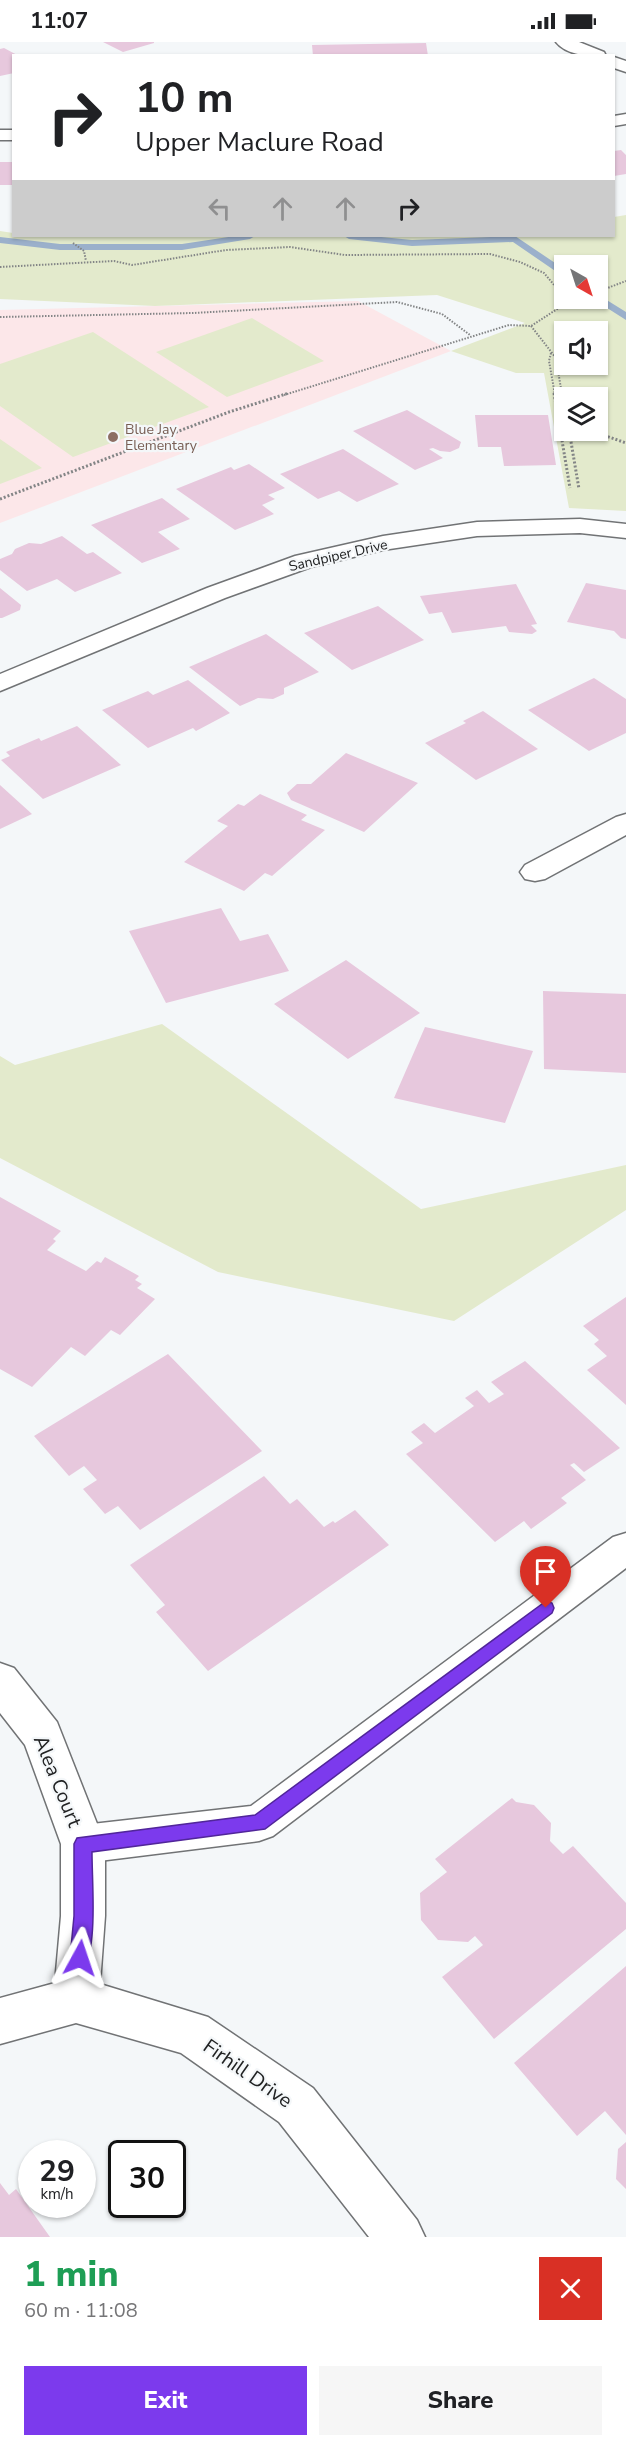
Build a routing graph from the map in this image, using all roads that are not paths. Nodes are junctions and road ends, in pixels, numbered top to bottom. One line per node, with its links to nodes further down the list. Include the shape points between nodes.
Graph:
1 (564, 42): 2 (street)
2 (593, 54)
3 (626, 531): 4 (street, Sandpiper Drive, via 578,519 383,543 304,561 216,593)
4 (0, 683)
5 (626, 823): 6 (street)
6 (535, 872)
7 (625, 1551): 9 (lane, via 259,1823)
8 (0, 1682): 9 (street, Alea Court, via 42,1735)
9 (83, 1844): 10 (street, Alea Court, via 83,1916)
10 (76, 2000): 11 (street); 12 (street, Firhill Drive, via 192,2033 296,2105)
11 (0, 2021)
12 (400, 2237)

